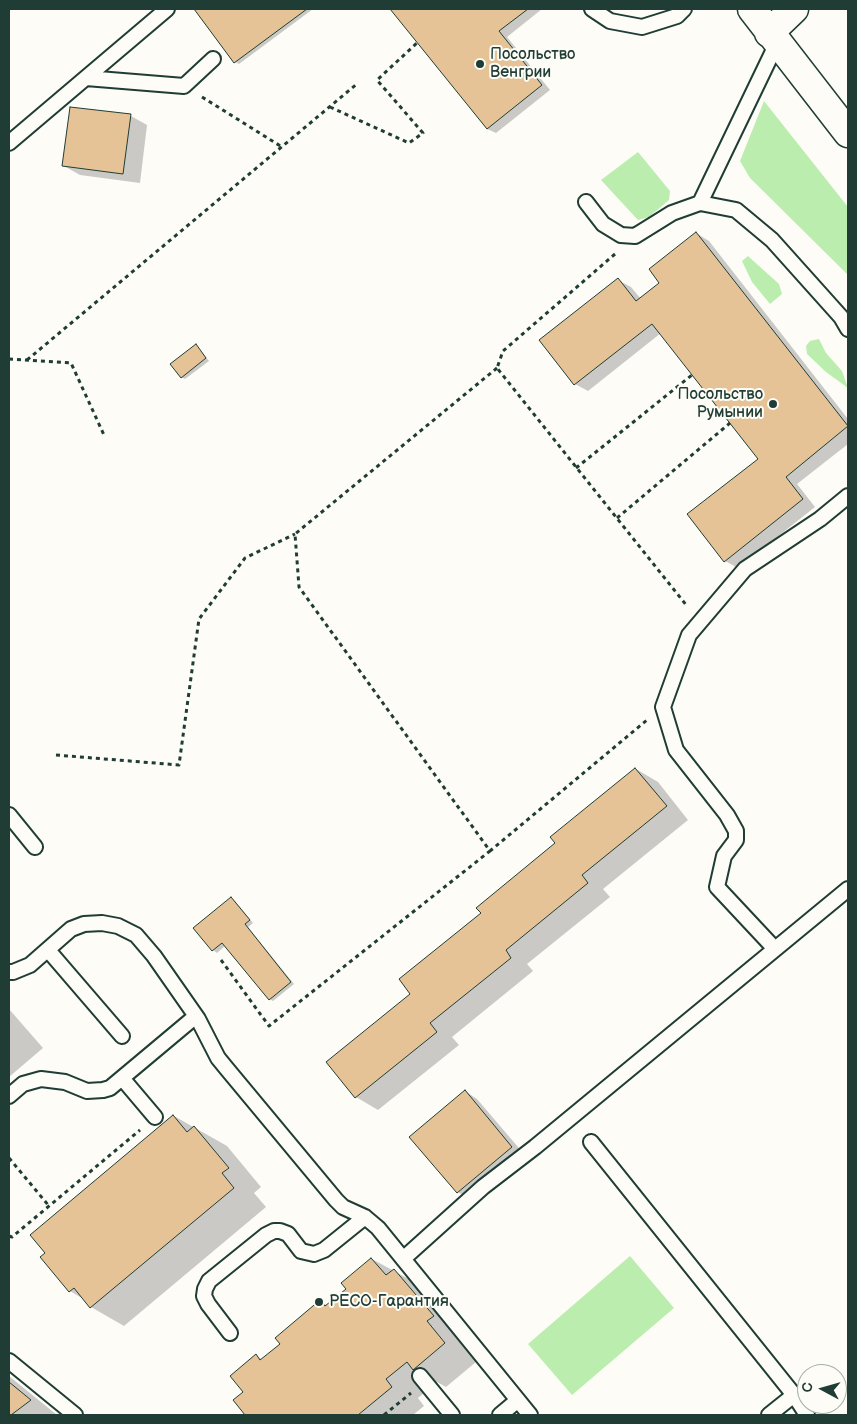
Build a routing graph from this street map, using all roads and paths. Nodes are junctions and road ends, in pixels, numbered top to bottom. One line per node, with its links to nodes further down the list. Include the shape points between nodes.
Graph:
1 (167, 9): 9 (lane)
2 (592, 9): 3 (lane, via 610,21 642,27 676,16)
3 (684, 9)
4 (752, 9): 6 (street)
5 (794, 9): 6 (street)
6 (773, 38): 13 (street); 17 (lane)
7 (417, 43): 12 (path, via 377,80 423,133 409,143)
8 (213, 59): 11 (lane)
9 (86, 78): 11 (lane); 14 (lane)
10 (358, 83): 12 (path)
11 (184, 86): 15 (path)
12 (330, 106): 15 (path)
13 (848, 134)
14 (9, 143)
15 (282, 146): 21 (path)
16 (586, 202): 18 (lane, via 603,224 621,235)
17 (700, 203): 18 (lane, via 672,213); 19 (lane, via 736,210 772,240)
18 (635, 236): 22 (path, via 503,351)
19 (848, 329)
20 (9, 358): 21 (path)
21 (27, 360): 25 (path, via 72,363)
22 (497, 368): 26 (path); 29 (path)
23 (692, 375): 26 (path)
24 (730, 423): 28 (path)
25 (104, 435)
26 (576, 468): 28 (path)
27 (848, 496): 30 (lane, via 745,569)
28 (617, 518): 30 (path)
29 (295, 534): 32 (path, via 245,558 199,619 180,765); 35 (path, via 299,587)
30 (700, 622): 31 (lane, via 689,635)
31 (663, 707): 35 (path); 37 (lane, via 676,750 736,831 736,840 724,856 717,887)
32 (56, 756)
33 (9, 815): 34 (lane)
34 (35, 847)
35 (490, 851): 39 (path, via 269,1026)
36 (848, 889): 37 (lane)
37 (775, 949): 51 (lane, via 483,1187)
38 (48, 950): 40 (lane, via 30,965); 41 (lane, via 71,929 84,924 118,926 136,935); 42 (lane)
39 (221, 960)
40 (9, 972)
41 (196, 1016): 43 (lane); 49 (lane, via 218,1058 323,1184 344,1207)
42 (122, 1036)
43 (122, 1078): 44 (lane, via 110,1088 94,1092 42,1079 23,1084); 45 (lane)
44 (9, 1096)
45 (155, 1117): 48 (path)
46 (591, 1142): 55 (lane)
47 (9, 1158): 48 (path)
48 (49, 1206): 50 (path)
49 (364, 1218): 51 (lane, via 378,1228); 52 (lane, via 324,1250 314,1254 301,1250 288,1234 274,1231 209,1281 204,1296)
50 (9, 1236)
51 (403, 1259): 56 (lane)
52 (230, 1332)
53 (9, 1361): 57 (lane)
54 (422, 1379): 58 (path); 59 (lane)
55 (794, 1395): 62 (lane); 63 (lane)
56 (518, 1400): 60 (lane); 61 (lane)
57 (75, 1415)
58 (384, 1415)
59 (452, 1415)
60 (500, 1415)
61 (530, 1415)
62 (769, 1415)
63 (808, 1415)

